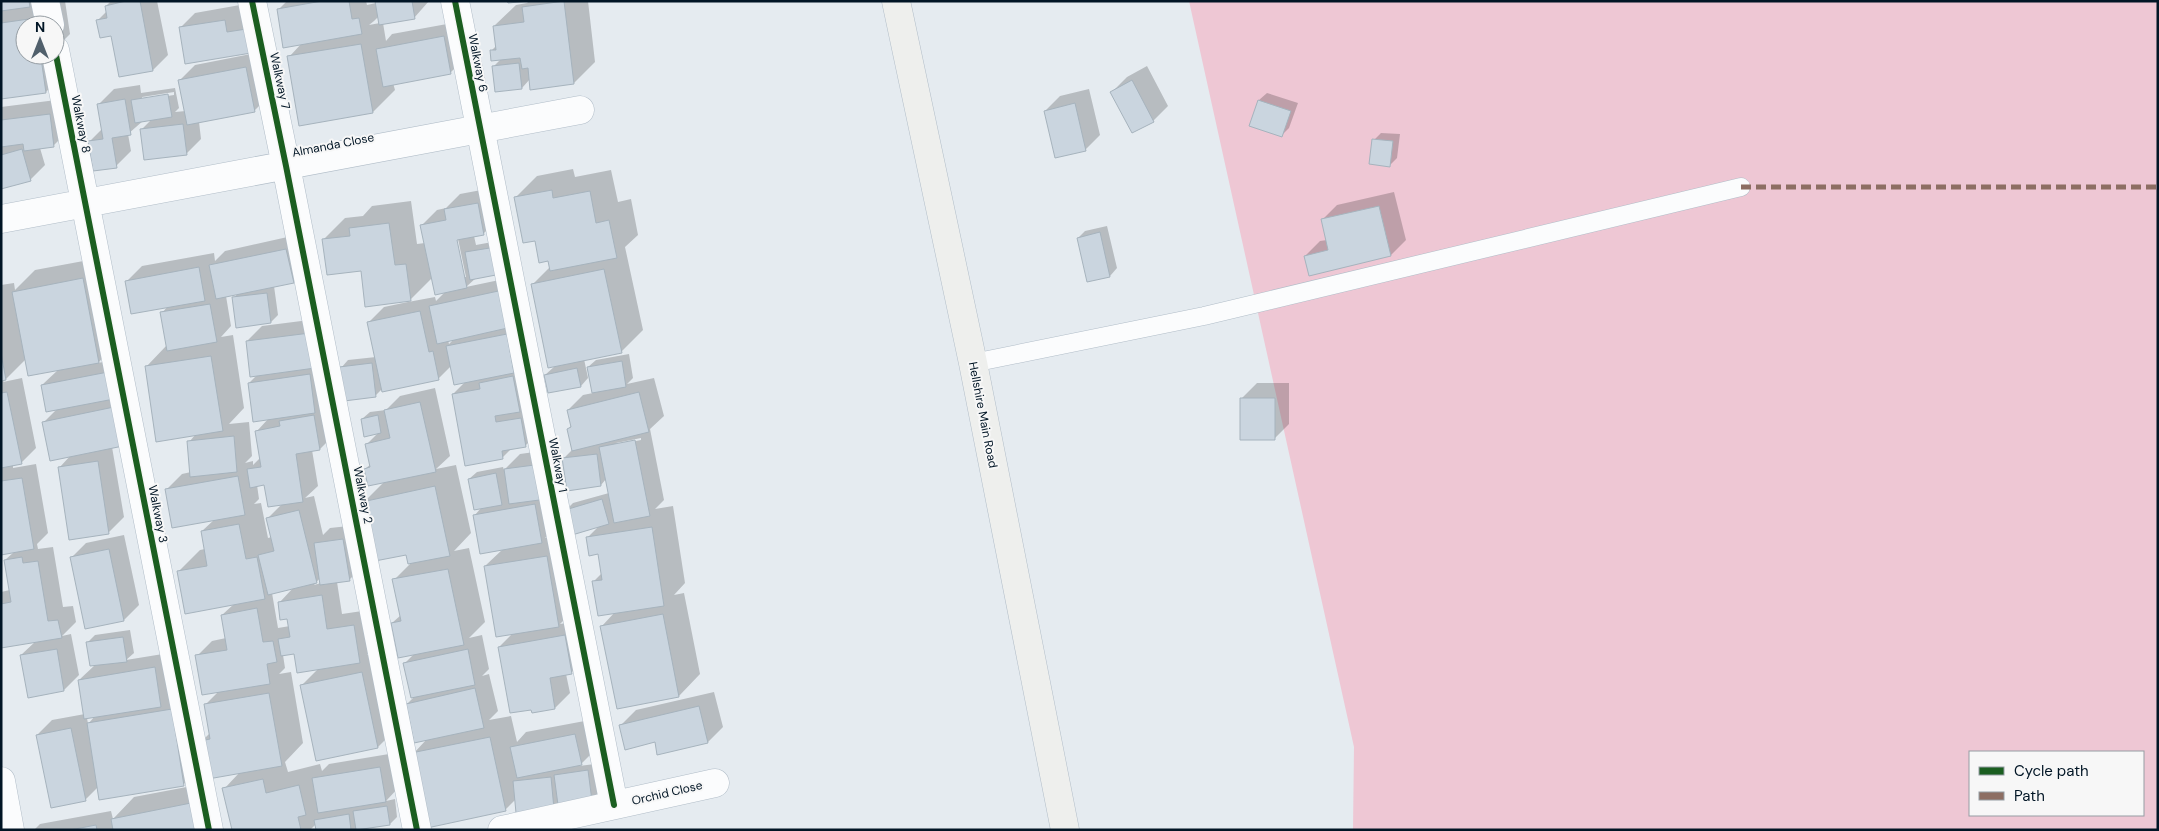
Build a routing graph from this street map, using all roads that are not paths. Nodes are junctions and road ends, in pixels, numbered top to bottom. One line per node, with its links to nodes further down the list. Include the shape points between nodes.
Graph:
1 (45, 1): 5 (street)
2 (252, 1): 9 (street, Walkway 7)
3 (455, 1): 8 (street, Walkway 6)
4 (896, 1): 13 (main road, Hellshire Main Road)
5 (48, 15)
6 (58, 65): 11 (street, Walkway 8)
7 (580, 110): 8 (street, Almanda Close)
8 (479, 129): 9 (street, Almanda Close); 16 (street, Walkway 1)
9 (286, 166): 11 (street, Almanda Close); 19 (street, Walkway 2)
10 (1741, 188): 13 (lane, via 1204,316)
11 (86, 203): 12 (street, Almanda Close); 18 (street, Walkway 3)
12 (1, 219)
13 (972, 363): 21 (main road, Hellshire Main Road)
14 (1, 781): 17 (street)
15 (715, 782): 16 (street, Orchid Close)
16 (614, 805): 20 (street, Orchid Close)
17 (10, 830)
18 (209, 830)
19 (417, 830)
20 (502, 830)
21 (1065, 830)

